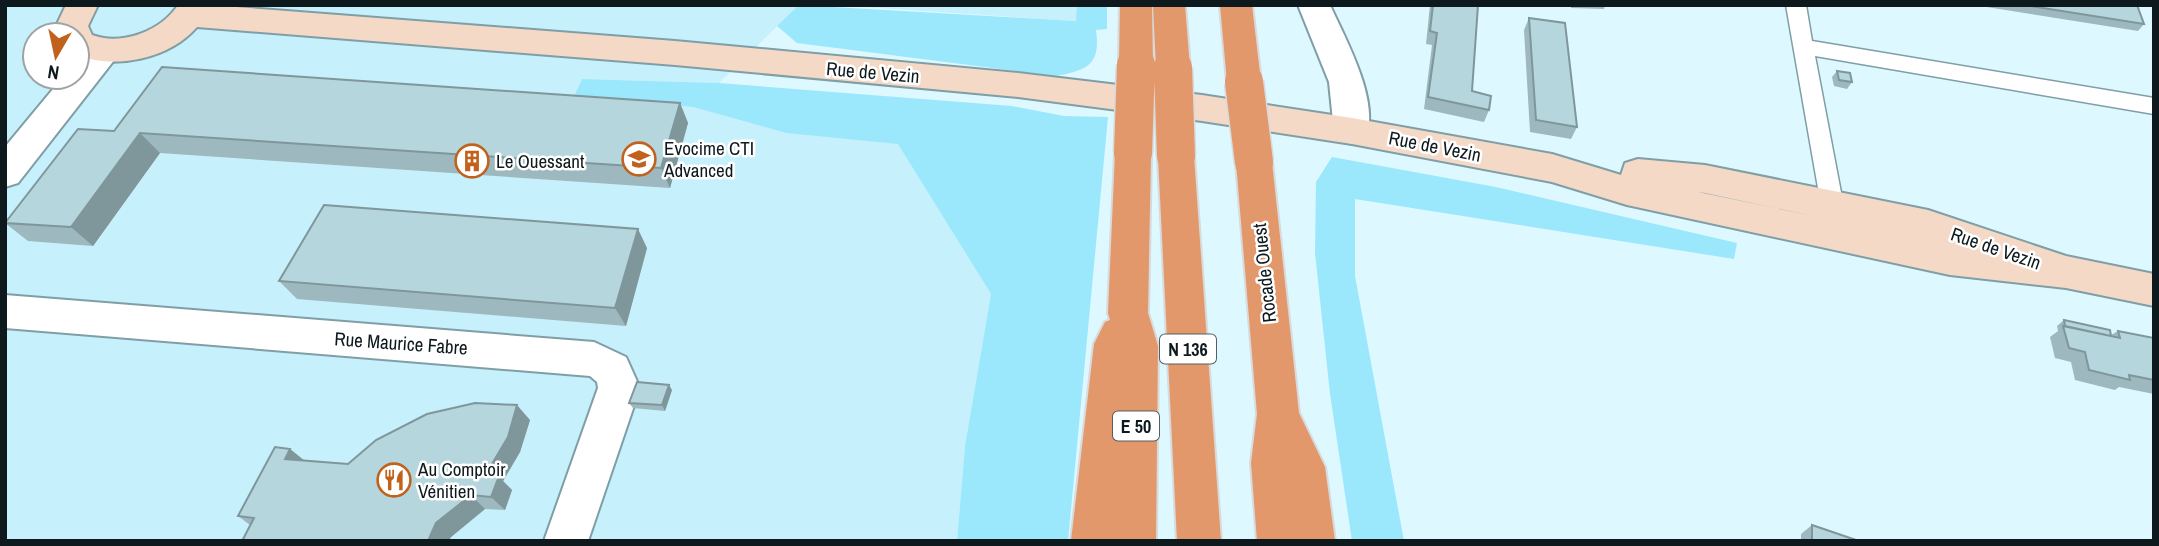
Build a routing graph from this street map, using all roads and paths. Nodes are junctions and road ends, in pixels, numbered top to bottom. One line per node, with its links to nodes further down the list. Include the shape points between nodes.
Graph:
1 (1136, 5): 20 (highway, bridge)
2 (1169, 5): 25 (highway, N 136, bridge)
3 (1236, 5): 21 (highway, Rocade Ouest, bridge)
4 (1796, 5): 8 (lane)
5 (1318, 7): 11 (street, via 1347,84)
6 (192, 10): 7 (main road, via 167,34 135,48); 11 (main road, Rue de Vezin, via 1004,84)
7 (91, 42)
8 (1803, 47): 10 (lane); 14 (lane)
9 (55, 91): 13 (street)
10 (2154, 106)
11 (1352, 131): 12 (main road, Rue de Vezin)
12 (1552, 168): 14 (main road, Rue de Vezin, via 1705,179); 15 (main road, Rue de Vezin)
13 (5, 173)
14 (1832, 205): 15 (lane, via 1822,215 1809,216 1735,203); 16 (lane, via 1857,232); 17 (main road, Rue de Vezin, via 1928,225)
15 (1698, 207): 16 (main road, Rue de Vezin)
16 (1878, 244): 17 (main road, Rue de Vezin, via 1950,259)
17 (2066, 272): 18 (main road, Rue de Vezin)
18 (2154, 290)
19 (5, 312): 22 (street, Rue Maurice Fabre, via 606,363 614,369 619,388)
20 (1128, 313): 23 (highway, via 1114,344); 24 (highway, E 50, via 1138,346)
21 (1278, 414): 26 (highway, Rocade Ouest, via 1272,463); 27 (highway, via 1304,467)
22 (566, 541)
23 (1093, 541)
24 (1134, 541)
25 (1199, 541)
26 (1279, 541)
27 (1313, 541)

